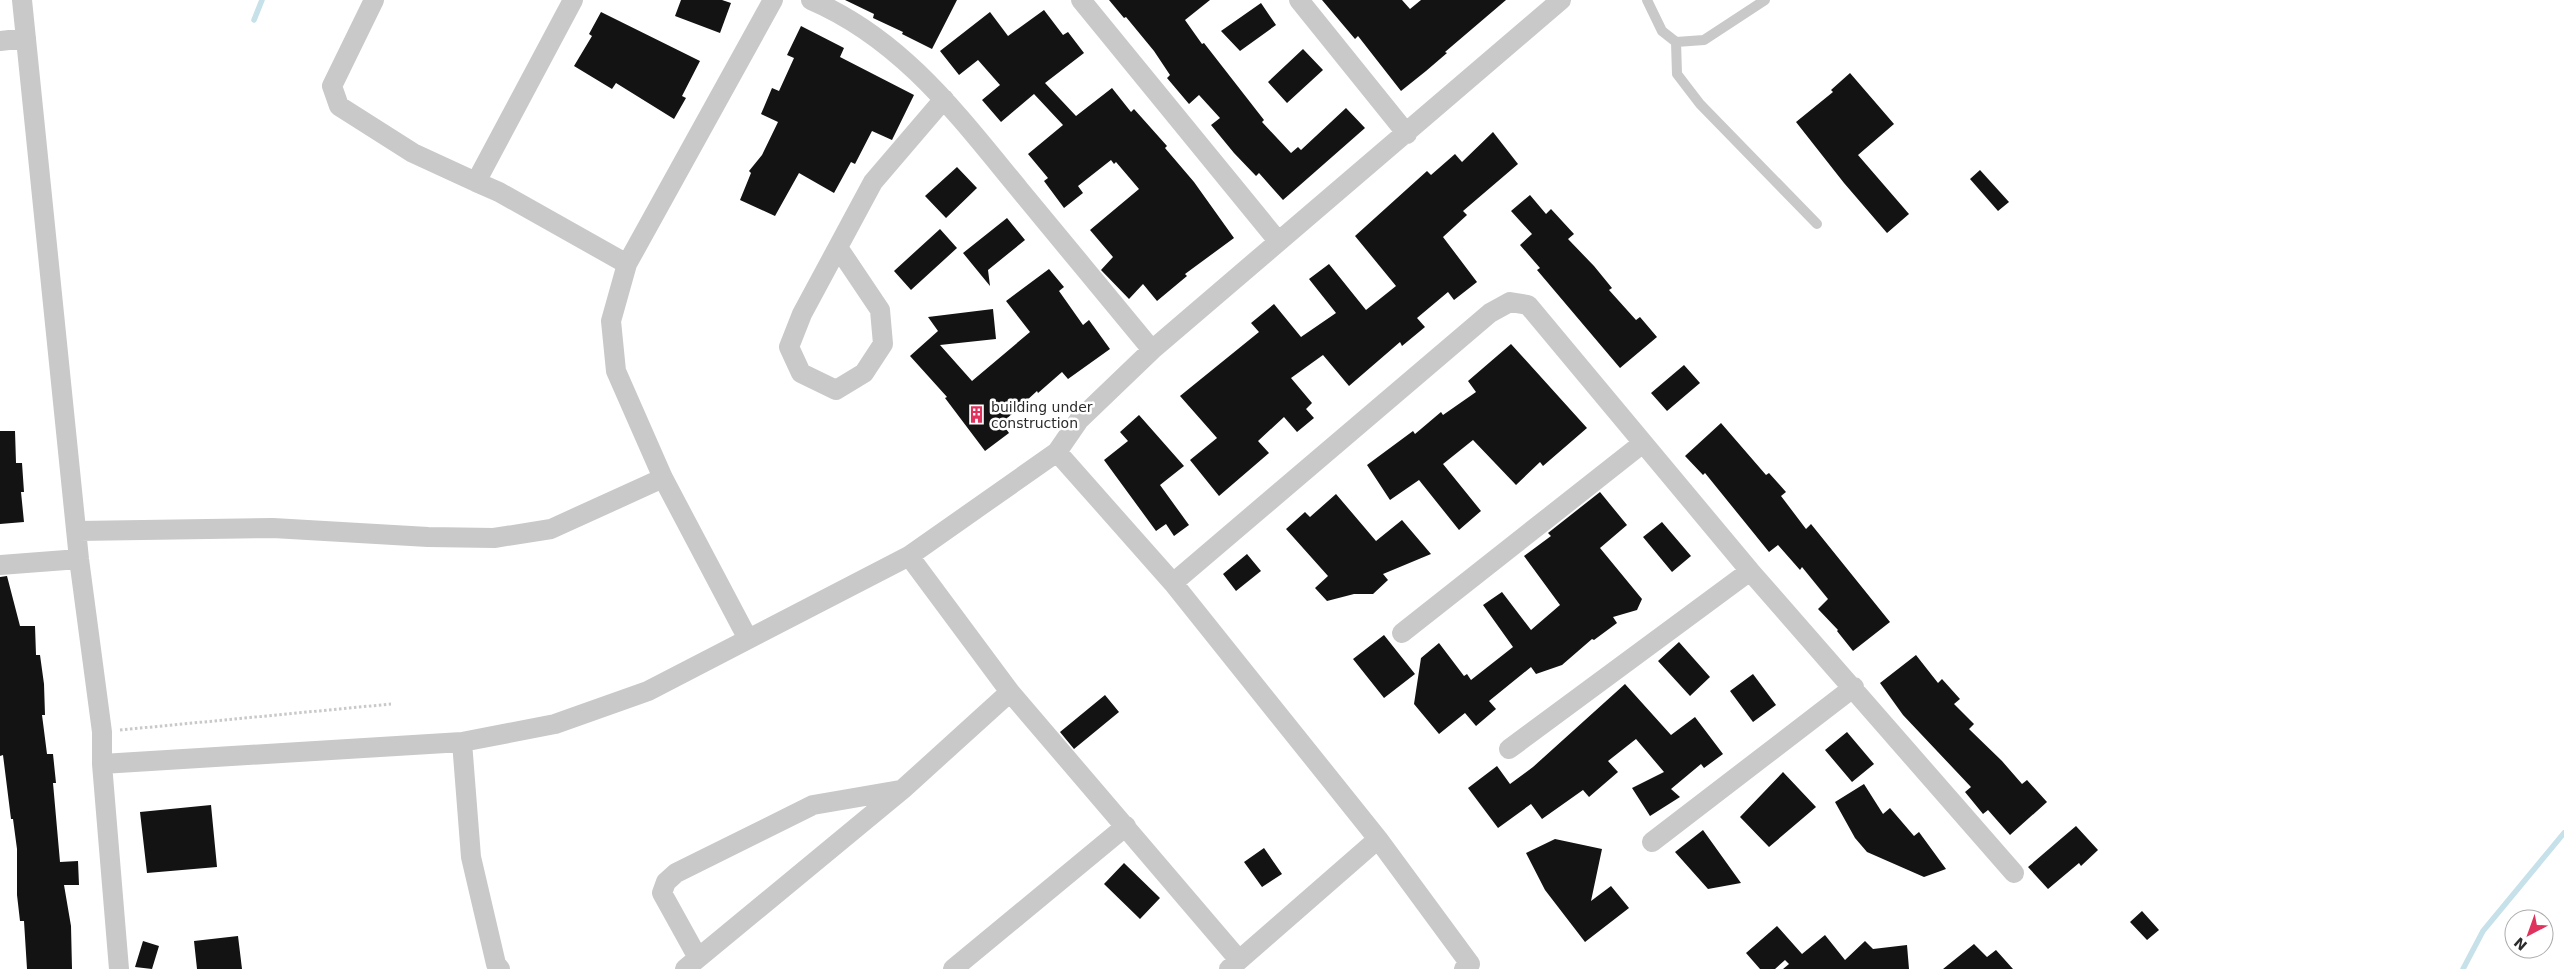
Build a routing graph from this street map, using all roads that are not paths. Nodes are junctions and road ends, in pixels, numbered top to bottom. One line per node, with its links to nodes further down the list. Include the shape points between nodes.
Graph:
1 (22, 0): 11 (street)
2 (374, 0): 16 (street, via 332,86 339,106 413,153)
3 (574, 0): 16 (street)
4 (773, 0): 20 (street)
5 (811, 0): 14 (street, via 836,10 905,59)
6 (1081, 0): 18 (street)
7 (1299, 0): 15 (street)
8 (1561, 0): 15 (street)
9 (1647, 0): 13 (lane, via 1662,31)
10 (1765, 0): 13 (lane, via 1704,40)
11 (26, 38): 12 (street); 25 (street)
12 (0, 41)
13 (1676, 42): 17 (lane, via 1677,74 1700,104)
14 (944, 99): 19 (street, via 873,182); 21 (street)
15 (1407, 134): 18 (street)
16 (476, 182): 20 (street)
17 (1817, 224)
18 (1278, 241): 21 (street)
19 (839, 249): 19 (street, via 802,314 789,347 801,373 836,390 864,373 883,344 880,310)
20 (627, 264): 24 (street, via 611,321 616,371)
21 (1152, 350): 23 (street, via 1079,420)
22 (1643, 443): 29 (street); 30 (street, via 1528,305 1510,302 1490,313); 31 (street)
23 (1056, 452): 26 (street); 30 (street)
24 (663, 478): 25 (street, via 550,529 494,538 273,528); 32 (street)
25 (78, 531): 27 (street)
26 (909, 556): 32 (street); 34 (street)
27 (79, 558): 28 (street); 37 (street, via 102,732)
28 (0, 565)
29 (1750, 571): 33 (street); 36 (street)
30 (1172, 583): 40 (street)
31 (1402, 633)
32 (748, 639): 35 (street, via 638,694 555,724)
33 (1854, 687): 41 (street); 42 (street)
34 (1010, 692): 38 (street); 39 (street)
35 (462, 742): 37 (street); 46 (street, via 471,857 496,964)
36 (1509, 749)
37 (102, 764): 45 (street)
38 (902, 789): 43 (street); 43 (street, via 813,806 676,873 666,882 662,892)
39 (1126, 826): 44 (street); 47 (street)
40 (1378, 839): 44 (street); 48 (street, via 1470,964)
41 (1652, 842)
42 (2014, 873)
43 (691, 964)
44 (1234, 965)
45 (119, 969)
46 (500, 969)
47 (953, 969)
48 (1464, 969)

